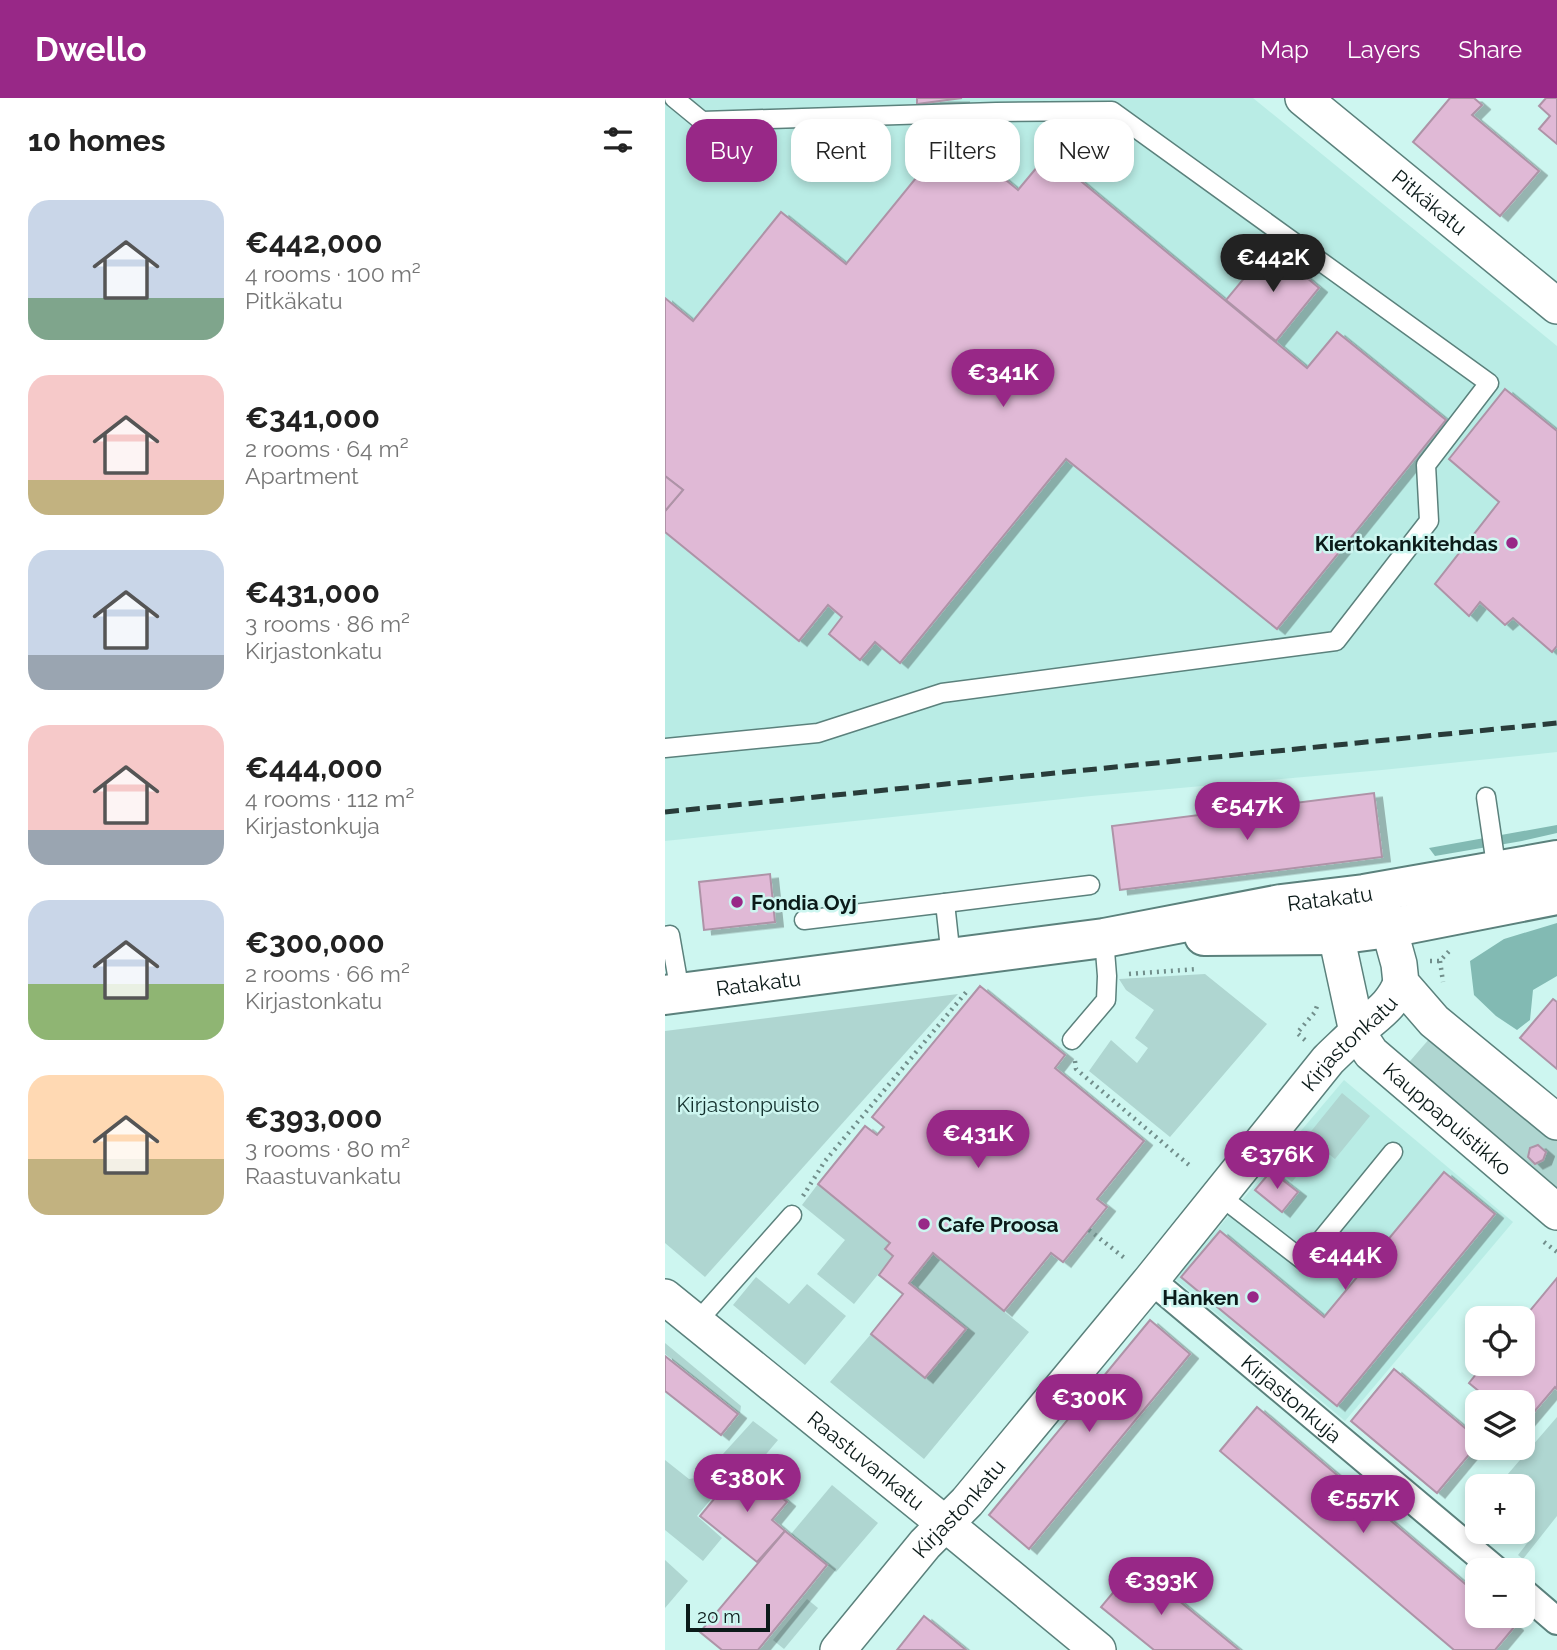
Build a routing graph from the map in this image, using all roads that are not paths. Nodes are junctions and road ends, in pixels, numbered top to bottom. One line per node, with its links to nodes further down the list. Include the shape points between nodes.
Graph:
1 (1303, 98): 3 (street, Pitkäkatu)
2 (672, 103): 4 (lane, via 702,121 1112,111 1489,383 1426,465 1429,521 1336,641 942,693 818,733)
3 (1557, 306)
4 (665, 748)
5 (1486, 797): 7 (lane)
6 (1557, 860): 7 (main road, Ratakatu)
7 (1497, 872): 9 (main road, Ratakatu)
8 (1090, 885): 11 (lane)
9 (1359, 895): 13 (street, via 1375,902); 14 (street, via 1343,906); 16 (main road, Ratakatu, via 1281,904)
10 (1557, 895): 13 (main road, Ratakatu)
11 (945, 903): 12 (lane); 17 (lane)
12 (804, 920)
13 (1389, 928): 14 (main road, Ratakatu); 18 (street)
14 (1336, 935): 16 (main road, Ratakatu); 20 (street, Kauppapuistikko)
15 (665, 936): 19 (lane, via 670,935)
16 (1104, 938): 17 (main road, Ratakatu); 21 (lane, via 1105,1000)
17 (963, 970): 19 (main road, Ratakatu)
18 (1401, 983): 20 (street, Kirjastonkatu, via 1389,1005); 22 (street, via 1434,1020)
19 (672, 993)
20 (1357, 1032): 24 (street, Kirjastonkatu, via 1328,1060); 25 (street, Kauppapuistikko, via 1371,1053)
21 (1072, 1040)
22 (1557, 1122)
23 (1393, 1152): 24 (lane, via 1304,1261)
24 (1220, 1196): 27 (street, Kirjastonkatu)
25 (1557, 1212)
26 (792, 1214): 29 (lane)
27 (1151, 1280): 30 (street, Kirjastonkatu); 31 (street, Kirjastonkuja)
28 (665, 1297): 29 (street, Raastuvankatu)
29 (696, 1323): 30 (street, Raastuvankatu)
30 (945, 1523): 34 (street, Kirjastonkatu); 35 (street, Raastuvankatu)
31 (1482, 1558)
32 (1535, 1602): 33 (street)
33 (1557, 1621)
34 (838, 1650)
35 (1098, 1650)

